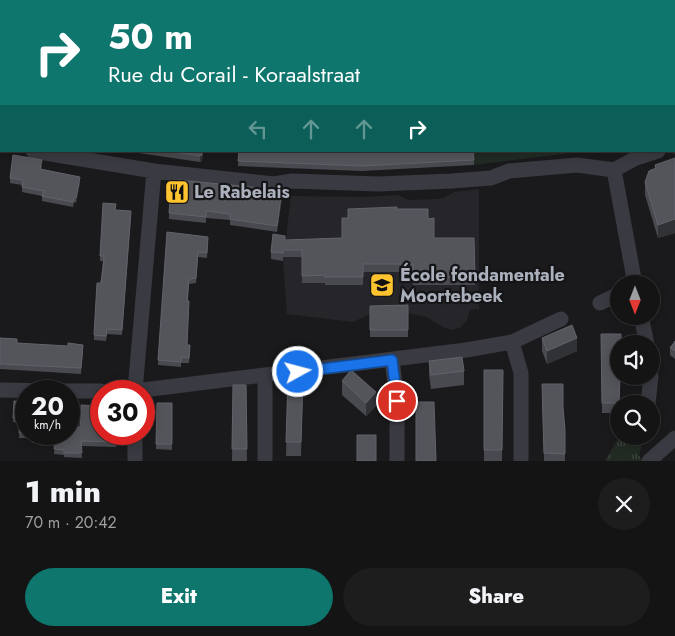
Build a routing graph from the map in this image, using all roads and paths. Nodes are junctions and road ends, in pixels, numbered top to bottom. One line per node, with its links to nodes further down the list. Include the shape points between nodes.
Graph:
1 (40, 152): 4 (street)
2 (655, 152): 3 (street)
3 (614, 170): 4 (street, via 577,166 509,171 490,178 378,184 292,181 274,184); 5 (street)
4 (154, 171): 12 (street)
5 (634, 275)
6 (610, 299): 7 (street)
7 (600, 304)
8 (561, 319): 9 (street)
9 (512, 342): 10 (street); 21 (street, via 521,373)
10 (392, 360): 11 (street); 20 (street, via 397,401)
11 (265, 376): 13 (street); 19 (street)
12 (136, 380)
13 (155, 389)
14 (0, 390): 15 (street)
15 (15, 390)
16 (675, 438): 22 (street)
17 (135, 445): 18 (street)
18 (135, 461)
19 (265, 461)
20 (397, 461)
21 (521, 461)
22 (649, 461)

